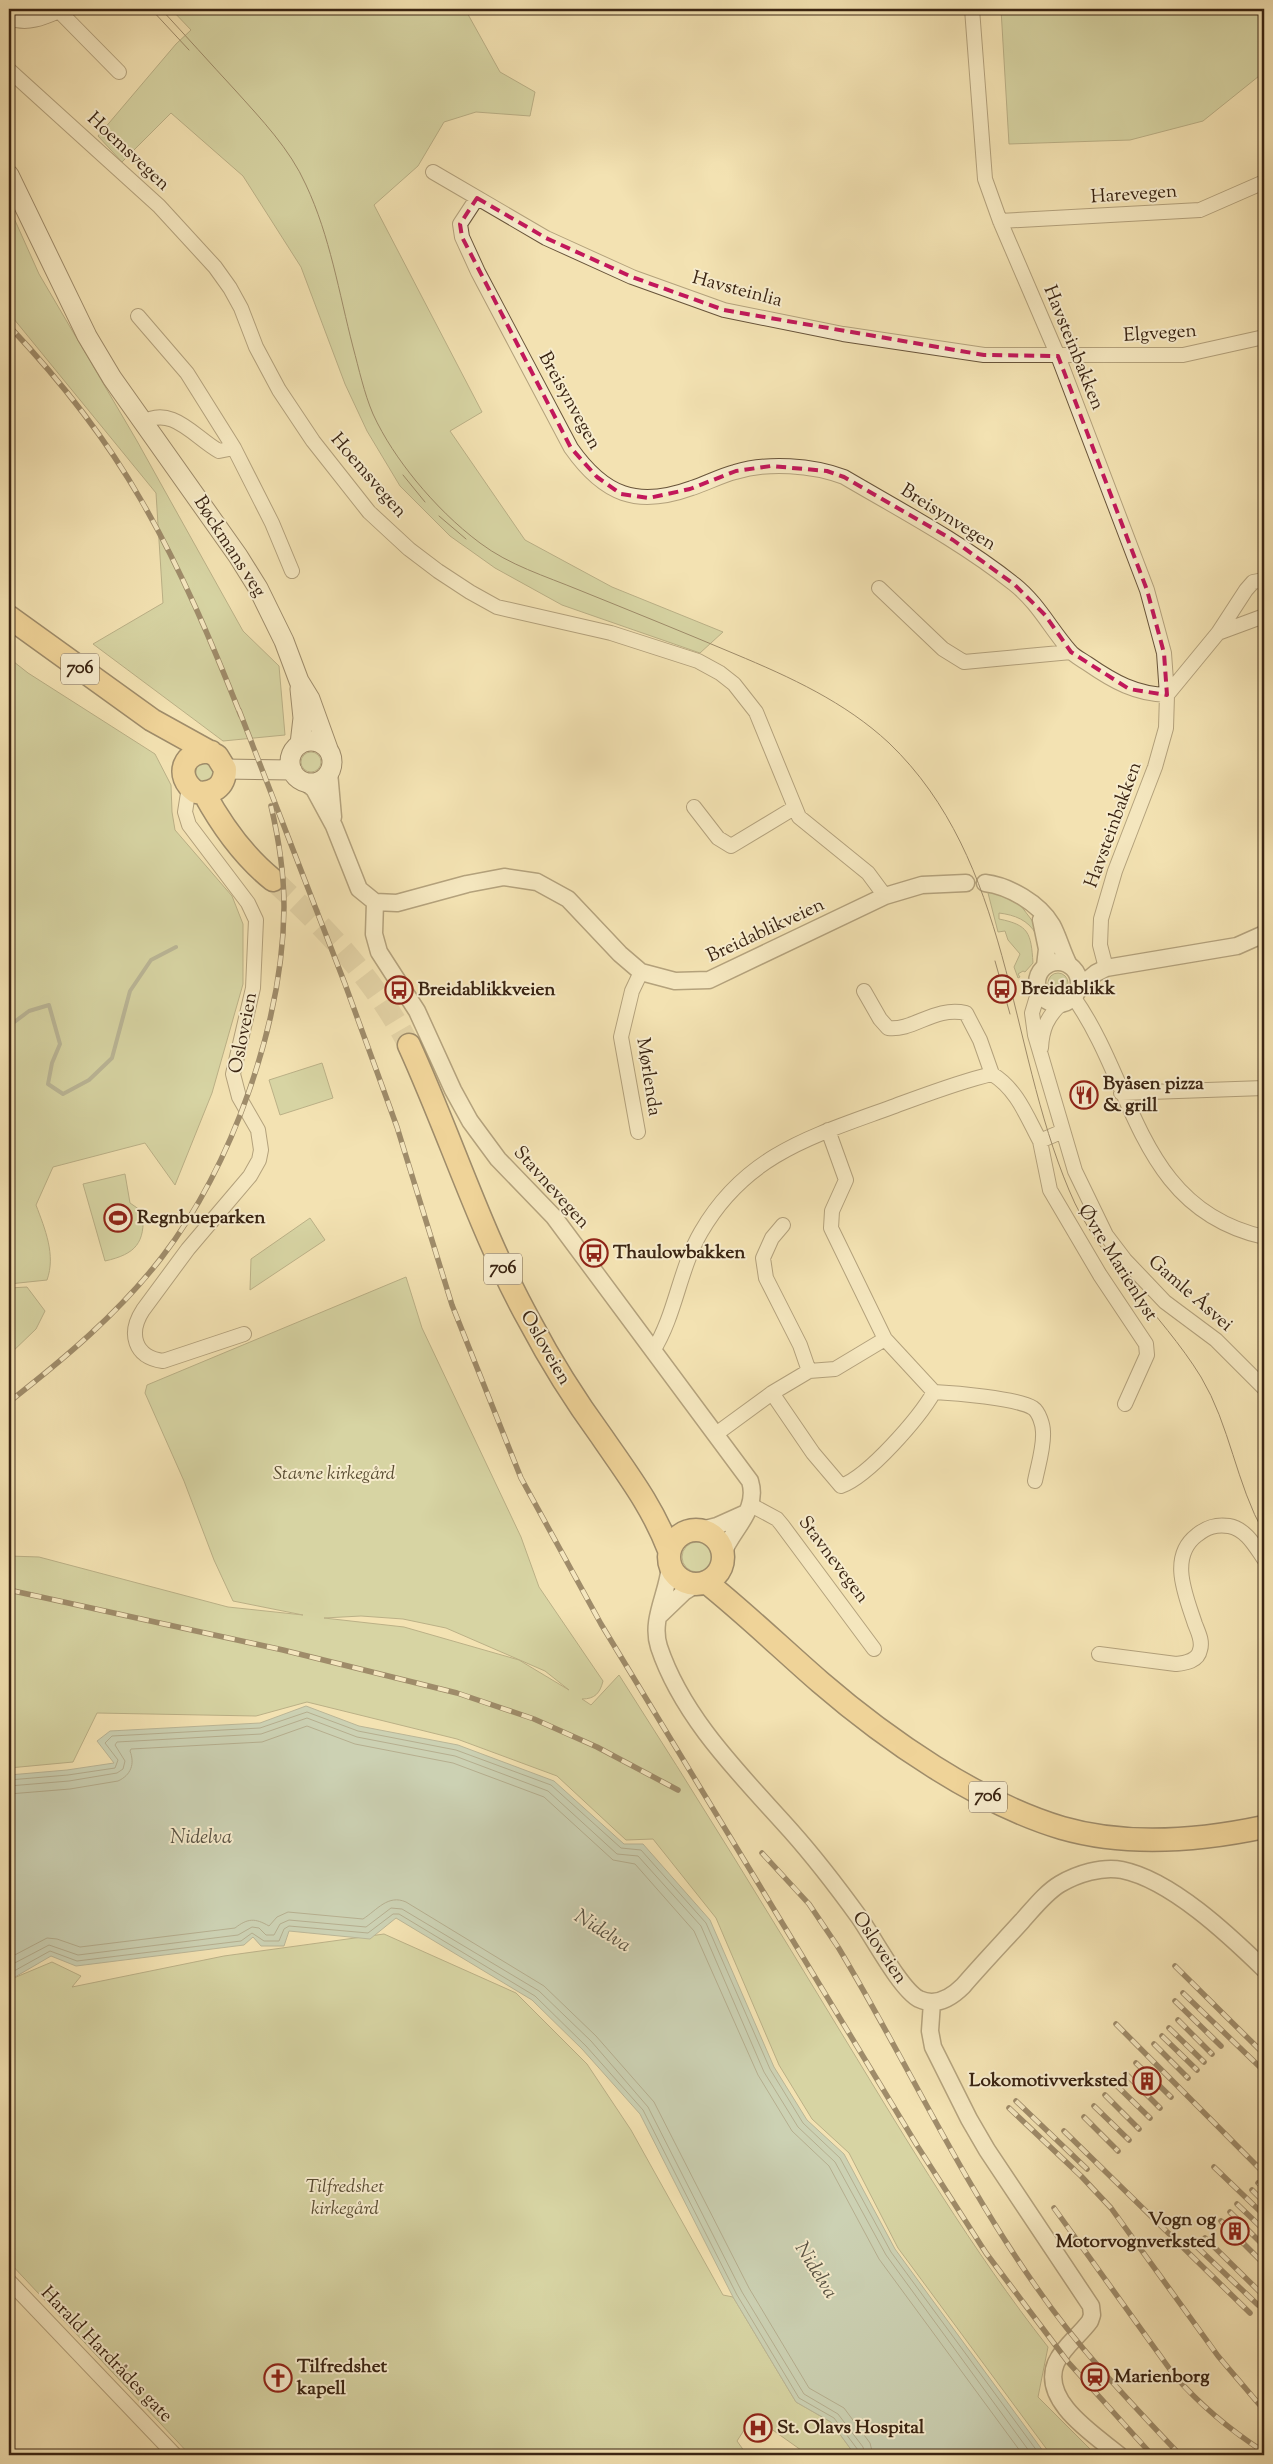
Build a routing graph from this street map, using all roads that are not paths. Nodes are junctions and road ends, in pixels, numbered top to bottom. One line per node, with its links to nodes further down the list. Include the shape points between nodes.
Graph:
1 (972, 9): 10 (street, Havsteinbakken, via 985,179)
2 (58, 10): 3 (street, via 40,19 24,21); 5 (street)
3 (9, 18)
4 (9, 70): 32 (street, Hoemsvegen, via 152,200 215,267 241,308 256,347 279,390 313,441 369,512 438,571 497,607 611,633 698,661 720,674 734,684 756,712)
5 (119, 72)
6 (433, 172): 9 (street, Havsteinlia)
7 (9, 175): 14 (main road, Bøckmans veg, via 87,336)
8 (1264, 182): 10 (street, Harevegen, via 1200,210)
9 (477, 198): 13 (street, Havsteinlia, via 555,242 632,276 724,310 843,334 984,355); 22 (street, Breisynvegen, via 460,224 462,237 571,448 597,478 621,494 649,498 690,489 736,471 771,466 836,474 953,540 1015,585 1045,615)
10 (1000, 221): 13 (street, Havsteinbakken)
11 (138, 316): 15 (street, via 186,373)
12 (1264, 337): 13 (street, Elgvegen, via 1183,355)
13 (1058, 356): 24 (street, Havsteinbakken, via 1147,590 1164,653)
14 (142, 422): 15 (street, via 156,417 171,418 219,451); 23 (main road, Bøckmans veg, via 258,588)
15 (234, 448): 16 (street)
16 (292, 571)
17 (1264, 580): 21 (street, via 1253,582)
18 (879, 588): 22 (street, via 943,648 964,662)
19 (1264, 616): 21 (street)
20 (9, 617): 25 (highway, 706)
21 (1218, 634): 24 (street)
22 (1071, 652): 24 (street, Breisynvegen, via 1129,689)
23 (299, 681): 26 (main road, Bøckmans veg, via 310,699); 27 (main road, Bøckmans veg, via 303,718)
24 (1167, 695): 44 (street, Havsteinbakken, via 1166,728 1155,767 1115,870 1101,919 1100,945)
25 (152, 720): 28 (highway, 706); 30 (highway, 706, via 173,748)
26 (328, 749): 27 (main road, via 316,741); 29 (main road, Bøckmans veg, via 332,765)
27 (297, 763): 28 (main road, via 268,762 258,768); 29 (main road, via 317,782); 33 (street)
28 (220, 767): 30 (highway, via 217,789); 30 (highway, via 196,753 186,762); 34 (highway, 706)
29 (330, 772): 33 (street)
30 (192, 783): 34 (highway, 706, via 221,825); 60 (street, Osloveien, via 185,812 188,825 248,903 256,920 253,988 233,1074 239,1097 258,1130 260,1160 143,1310 136,1320 135,1337 142,1353 152,1360 164,1361)
31 (694, 807): 32 (street, via 713,833 731,846)
32 (794, 808): 38 (street, Hoemsvegen, via 809,827 868,874)
33 (334, 826): 39 (street, via 359,889)
34 (233, 836): 35 (highway, 706, via 250,859)
35 (273, 880)
36 (966, 883): 38 (street, Breidablikveien, via 922,885)
37 (985, 883): 40 (street, via 1007,887)
38 (884, 896): 45 (street, Breidablikveien, via 709,980 675,981)
39 (375, 902): 45 (street, Breidablikveien, via 396,903 504,877 537,882 568,899); 62 (street, Stavnevegen, via 374,934 379,952 417,1011 470,1121 498,1159 554,1217)
40 (1037, 909): 42 (street, via 1046,940); 43 (street, via 1051,924)
41 (1264, 934): 44 (street, via 1236,946)
42 (1045, 966): 43 (street, via 1059,962); 47 (street, via 1036,981)
43 (1071, 966): 44 (street); 48 (street, via 1078,975)
44 (1106, 968): 48 (street)
45 (641, 972): 56 (street, Mørlenda, via 632,991 621,1037)
46 (864, 991): 51 (street, via 888,1028 899,1028 946,1011 966,1013)
47 (1038, 993): 48 (street, via 1051,1003); 50 (street, Gamle Åsvei, via 1032,1024)
48 (1071, 996): 50 (street, Gamle Åsvei, via 1049,1016); 53 (street, via 1092,1026)
49 (409, 1045): 69 (highway, Osloveien / 706, via 513,1290 560,1376)
50 (1041, 1051): 55 (street, Gamle Åsvei)
51 (992, 1074): 54 (street); 57 (street, via 1016,1096)
52 (1264, 1088): 53 (street)
53 (1121, 1093): 59 (street, via 1150,1149 1180,1189 1202,1210 1239,1231)
54 (828, 1130): 61 (street, via 846,1180 832,1211 831,1228); 62 (street, via 774,1154 719,1207 689,1254 672,1315)
55 (1063, 1131): 57 (street); 64 (street, Gamle Åsvei, via 1091,1208 1125,1260 1165,1302 1216,1340)
56 (638, 1132)
57 (1040, 1141): 67 (street, Øvre Marienlyst, via 1050,1190 1100,1275 1146,1344 1146,1355)
58 (783, 1225): 63 (street, via 772,1238 764,1258 766,1278 800,1345)
59 (1264, 1237)
60 (244, 1334)
61 (885, 1339): 63 (street, via 835,1369); 65 (street)
62 (654, 1351): 68 (street, Stavnevegen)
63 (809, 1371): 66 (street)
64 (1264, 1388)
65 (934, 1392): 66 (street, via 927,1404 868,1468 841,1486 813,1453); 70 (street, via 1034,1408 1043,1431)
66 (772, 1393): 68 (street)
67 (1125, 1404)
68 (716, 1434): 71 (street, Stavnevegen, via 750,1481 753,1492)
69 (630, 1474): 72 (highway, Osloveien / 706, via 667,1510); 73 (highway, Osloveien / 706, via 658,1521)
70 (1035, 1481)
71 (748, 1509): 72 (street, via 717,1526); 74 (street, via 729,1540); 79 (street, Stavnevegen, via 777,1519)
72 (697, 1530): 73 (highway, via 678,1536); 74 (highway, 706, via 716,1537)
73 (670, 1558): 76 (highway, 706, via 680,1579); 77 (street, Osloveien, via 669,1583)
74 (723, 1558): 76 (highway, via 720,1570); 78 (highway, 706, via 731,1587)
75 (1264, 1559): 80 (street, via 1242,1531 1227,1526 1209,1527 1188,1544 1181,1566 1182,1582 1200,1639 1200,1652 1196,1657 1176,1664)
76 (702, 1583): 77 (street, via 684,1592); 78 (highway, 706)
77 (658, 1616): 83 (street, Osloveien, via 657,1634 663,1657 682,1695 707,1732 813,1857 908,1991 919,1999)
78 (761, 1626): 81 (highway, 706, via 821,1683 898,1741 952,1777 1024,1814 1062,1828 1130,1839 1196,1839)
79 (874, 1649)
80 (1099, 1654)
81 (1264, 1827)
82 (1264, 1970): 83 (street, via 1177,1896 1142,1877 1110,1870 1084,1873 1059,1885 1037,1904 955,1994)
83 (932, 2002): 86 (street, via 930,2031 933,2047 969,2119 1090,2306 1090,2321 1056,2364 1054,2383 1058,2397 1073,2416)
84 (9, 2281): 85 (street, Harald Hardrådes gate)
85 (175, 2455)
86 (1119, 2455)

